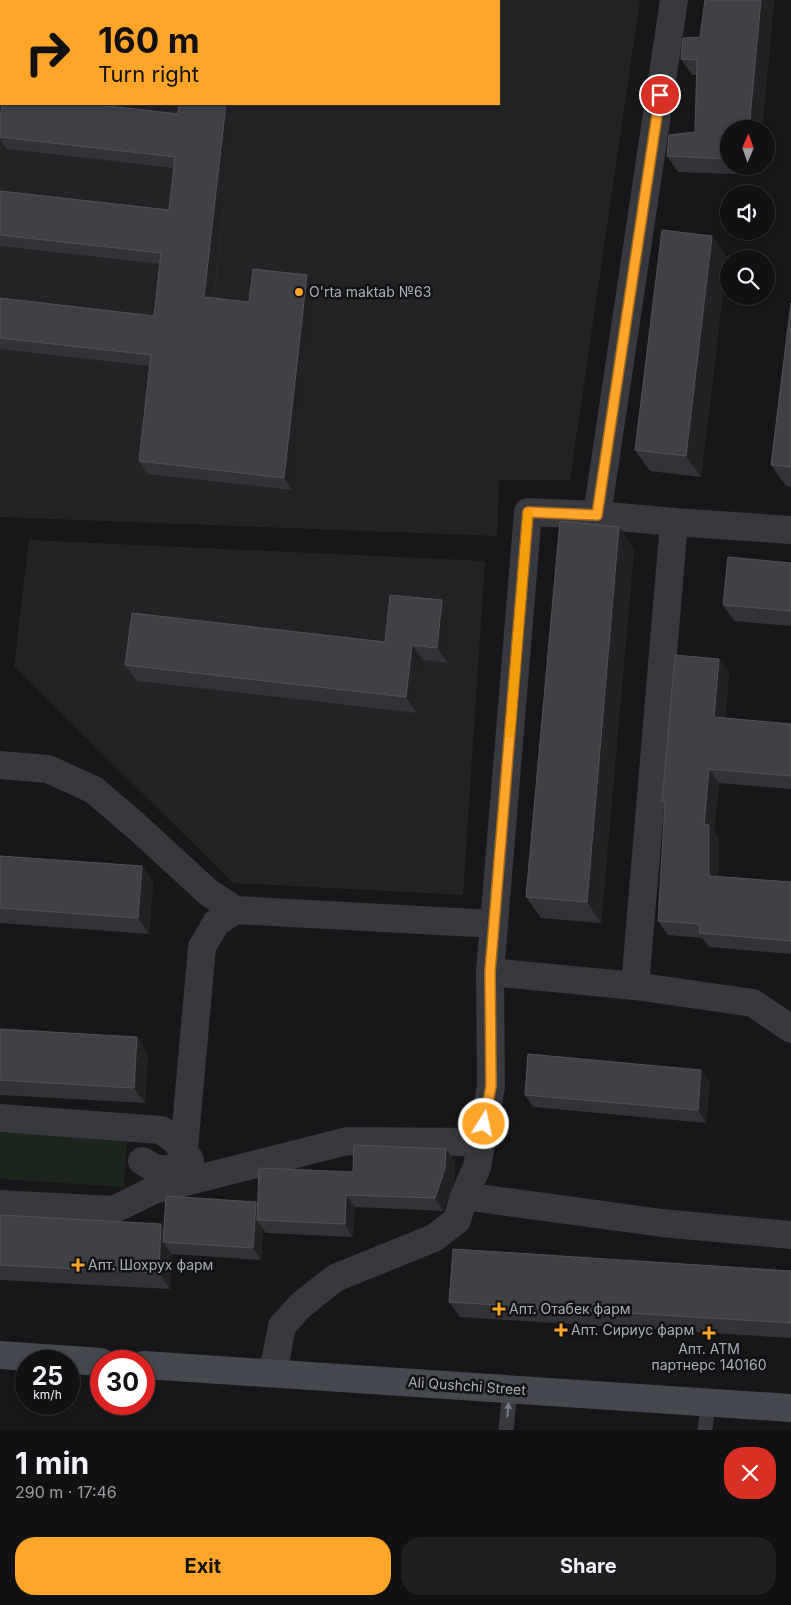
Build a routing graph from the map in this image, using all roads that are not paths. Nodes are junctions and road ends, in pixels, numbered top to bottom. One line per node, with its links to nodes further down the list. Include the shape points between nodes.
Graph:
1 (674, 0): 2 (street)
2 (597, 515): 3 (street); 7 (street, via 528,512)
3 (674, 522): 4 (street); 9 (street)
4 (791, 530)
5 (0, 765): 6 (street, via 48,769 94,790 208,892)
6 (235, 910): 7 (street); 13 (street, via 216,923 202,947)
7 (494, 924): 8 (street)
8 (490, 972): 9 (street); 12 (street, via 491,1086)
9 (635, 986): 10 (street, via 753,1003)
10 (791, 1029)
11 (0, 1118): 13 (street, via 161,1130)
12 (481, 1142): 15 (street, via 347,1141); 16 (street, via 477,1167)
13 (184, 1151): 14 (street, via 183,1160 173,1169 156,1169); 15 (street)
14 (142, 1161)
15 (203, 1177): 17 (street, via 154,1190 113,1210)
16 (464, 1196): 18 (street, via 662,1223); 22 (street, via 457,1220 434,1238 335,1278 300,1306 282,1326)
17 (0, 1204)
18 (791, 1235)
19 (0, 1356): 20 (main road)
20 (90, 1361)
21 (155, 1366): 22 (main road, Ali Qushchi Street)
22 (273, 1373): 23 (main road, Ali Qushchi Street)
23 (510, 1389): 24 (main road, Ali Qushchi Street); 26 (lane, one-way to 23)
24 (708, 1403): 25 (main road, Ali Qushchi Street); 27 (lane)
25 (791, 1408)
26 (506, 1430)
27 (706, 1430)

